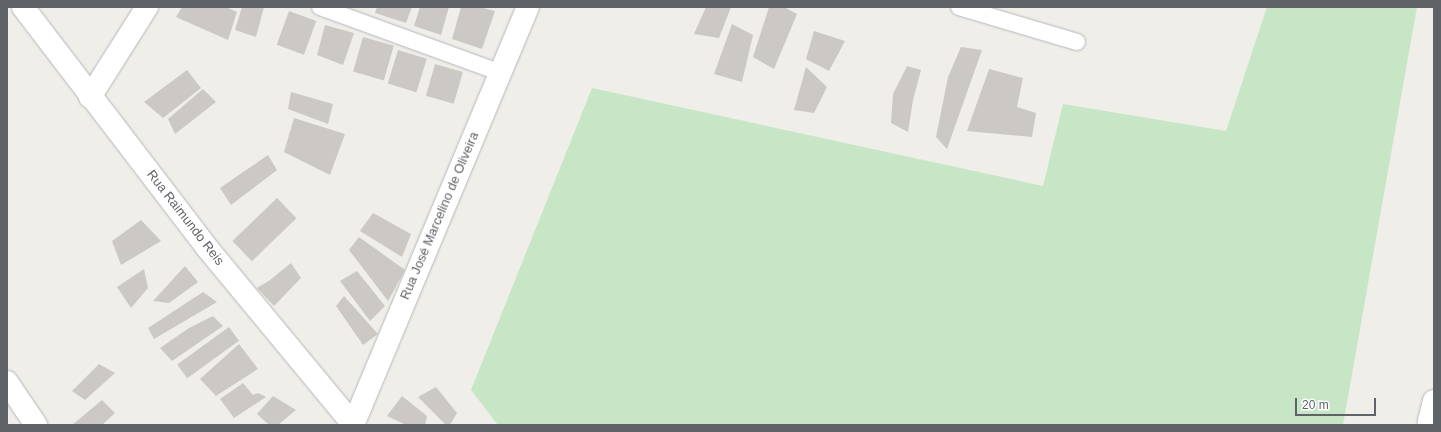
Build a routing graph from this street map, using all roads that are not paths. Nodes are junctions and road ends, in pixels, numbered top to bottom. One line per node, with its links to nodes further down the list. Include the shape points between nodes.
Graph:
1 (23, 7): 8 (street, Rua Raimundo Reis)
2 (147, 7): 8 (street)
3 (320, 7): 7 (lane)
4 (528, 7): 7 (street, Rua José Marcelino de Oliveira)
5 (959, 7): 6 (lane)
6 (1077, 42)
7 (501, 73): 11 (street, Rua José Marcelino de Oliveira)
8 (90, 96): 11 (street, Rua Raimundo Reis, via 208,249)
9 (7, 382): 10 (street)
10 (36, 425)
11 (353, 425)

